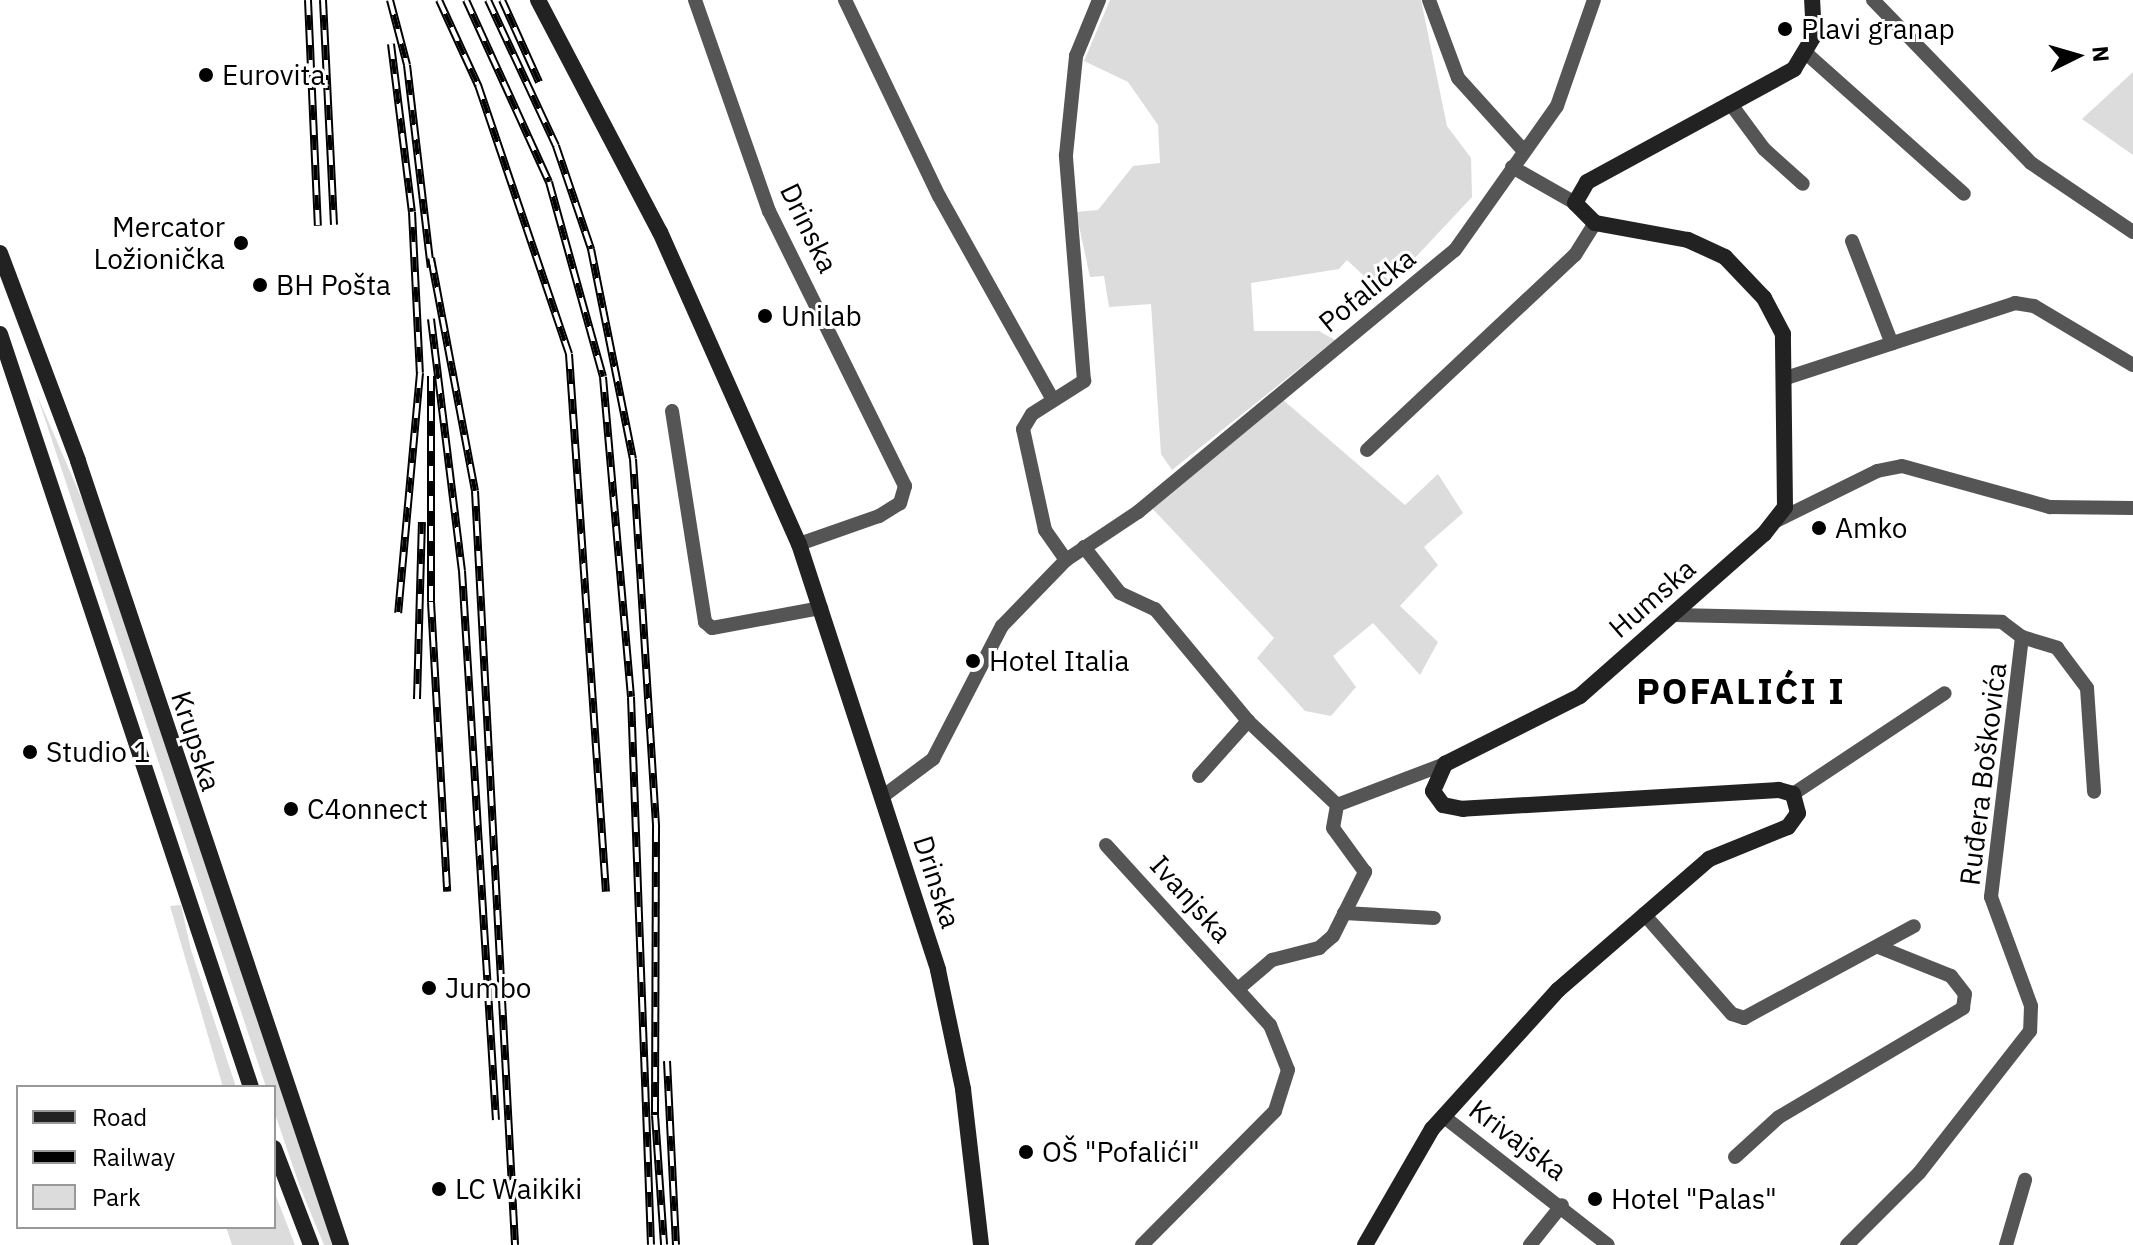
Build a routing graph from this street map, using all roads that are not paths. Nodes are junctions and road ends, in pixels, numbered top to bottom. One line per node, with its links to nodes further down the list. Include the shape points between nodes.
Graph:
1 (538, 0): 29 (street, Drinska, via 660,232)
2 (695, 0): 29 (street, Drinska, via 769,211 905,486 900,503 879,516)
3 (845, 0): 24 (street, via 939,196)
4 (1099, 0): 24 (street, via 1076,56 1066,155 1084,381)
5 (1429, 0): 11 (street, via 1458,78)
6 (1594, 0): 11 (street, Pofalićka, via 1571,79)
7 (1812, 0): 9 (street, via 1816,21)
8 (1873, 0): 17 (street, via 2031,163)
9 (1807, 54): 10 (street); 14 (street)
10 (1730, 103): 13 (street, via 1764,149); 15 (street, via 1587,182)
11 (1523, 150): 12 (street, Pofalićka)
12 (1512, 167): 15 (street); 30 (street, Pofalićka, via 1429,275 1138,512)
13 (1803, 184)
14 (1964, 194)
15 (1575, 203): 16 (street)
16 (1595, 223): 23 (street, Humska, via 1688,240 1725,257 1764,298 1783,334); 26 (street, via 1575,255)
17 (2133, 232)
18 (1852, 241): 21 (street)
19 (0, 253): 57 (street, Krupska, via 78,461)
20 (0, 334): 50 (street, Krupska)
21 (1892, 344): 22 (street, via 2015,303 2034,306); 23 (street)
22 (2133, 365)
23 (1786, 378): 28 (street, Humska, via 1789,481)
24 (1052, 398): 31 (street, via 1023,429 1045,530)
25 (672, 411): 32 (street, via 705,622 712,628)
26 (1367, 450)
27 (2133, 508): 28 (street, via 2050,507 1902,466 1877,471)
28 (1776, 521): 33 (street, Humska)
29 (799, 544): 32 (street, Drinska)
30 (1084, 547): 31 (street, Pofalićka); 36 (street, via 1120,593 1155,609)
31 (1066, 560): 41 (street, Pofalićka, via 1002,626 933,759)
32 (821, 608): 41 (street, Drinska)
33 (1674, 615): 34 (street, Ruđera Boškovića, via 2002,622); 37 (street, Humska, via 1565,708)
34 (2022, 637): 39 (street, via 2057,648 2087,688); 63 (street, Ruđera Boškovića, via 1991,897 2031,1006 2030,1031 1919,1173)
35 (1945, 693): 40 (street)
36 (1248, 721): 38 (street); 42 (street)
37 (1445, 764): 40 (street, via 1433,791 1453,808); 42 (street)
38 (1199, 776)
39 (2094, 792)
40 (1793, 794): 45 (street, via 1798,813 1788,827 1709,859)
41 (882, 797): 58 (street, Drinska, via 938,970 963,1089)
42 (1337, 805): 44 (street, via 1333,828 1365,872)
43 (1106, 845): 49 (street, Ivanjska)
44 (1344, 913): 46 (street); 49 (street, via 1324,945 1272,960)
45 (1644, 914): 48 (street, via 1732,1014 1744,1018); 51 (street, via 1558,990)
46 (1434, 918)
47 (1914, 926): 48 (street)
48 (1879, 947): 53 (street, via 1951,976 1965,994 1963,1008 1779,1117)
49 (1238, 989): 59 (street, Ivanjska, via 1277,1035 1288,1070 1286,1092)
50 (250, 1085)
51 (1443, 1116): 55 (street, Krivajska); 60 (street)
52 (276, 1153): 56 (street)
53 (1735, 1157)
54 (2025, 1180): 64 (street)
55 (1562, 1205): 61 (street, Krivajska); 62 (street, Krivajska)
56 (311, 1245)
57 (341, 1245)
58 (981, 1245)
59 (1142, 1245)
60 (1365, 1245)
61 (1530, 1245)
62 (1608, 1245)
63 (1847, 1245)
64 (2006, 1245)

